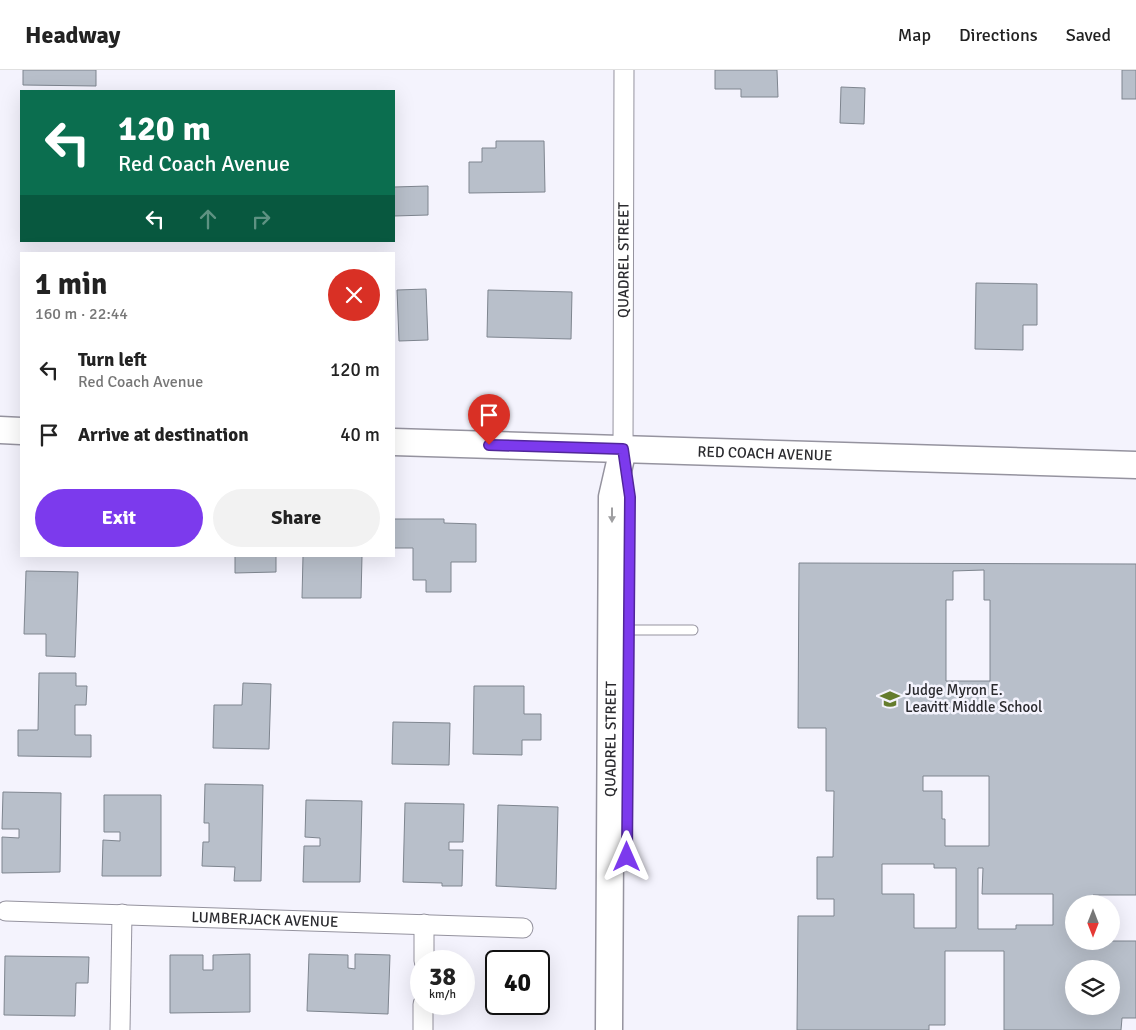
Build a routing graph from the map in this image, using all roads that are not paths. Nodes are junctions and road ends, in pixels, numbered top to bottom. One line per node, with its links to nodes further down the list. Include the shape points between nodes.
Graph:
1 (624, 70): 5 (street, QUADREL STREET)
2 (0, 430): 3 (street)
3 (20, 430)
4 (395, 442): 5 (street, RED COACH AVENUE)
5 (623, 449): 6 (street, RED COACH AVENUE); 7 (street, QUADREL STREET, via 612,497)
6 (1136, 465)
7 (620, 630): 8 (lane); 17 (street, QUADREL STREET); 18 (street, QUADREL STREET)
8 (693, 630)
9 (6, 911): 10 (street, LUMBERJACK AVENUE)
10 (122, 914): 11 (street, LUMBERJACK AVENUE); 15 (street)
11 (424, 924): 12 (street, LUMBERJACK AVENUE); 13 (street)
12 (523, 928)
13 (424, 950)
14 (423, 1015): 16 (street)
15 (120, 1030)
16 (423, 1030)
17 (609, 1030)
18 (626, 1030)

